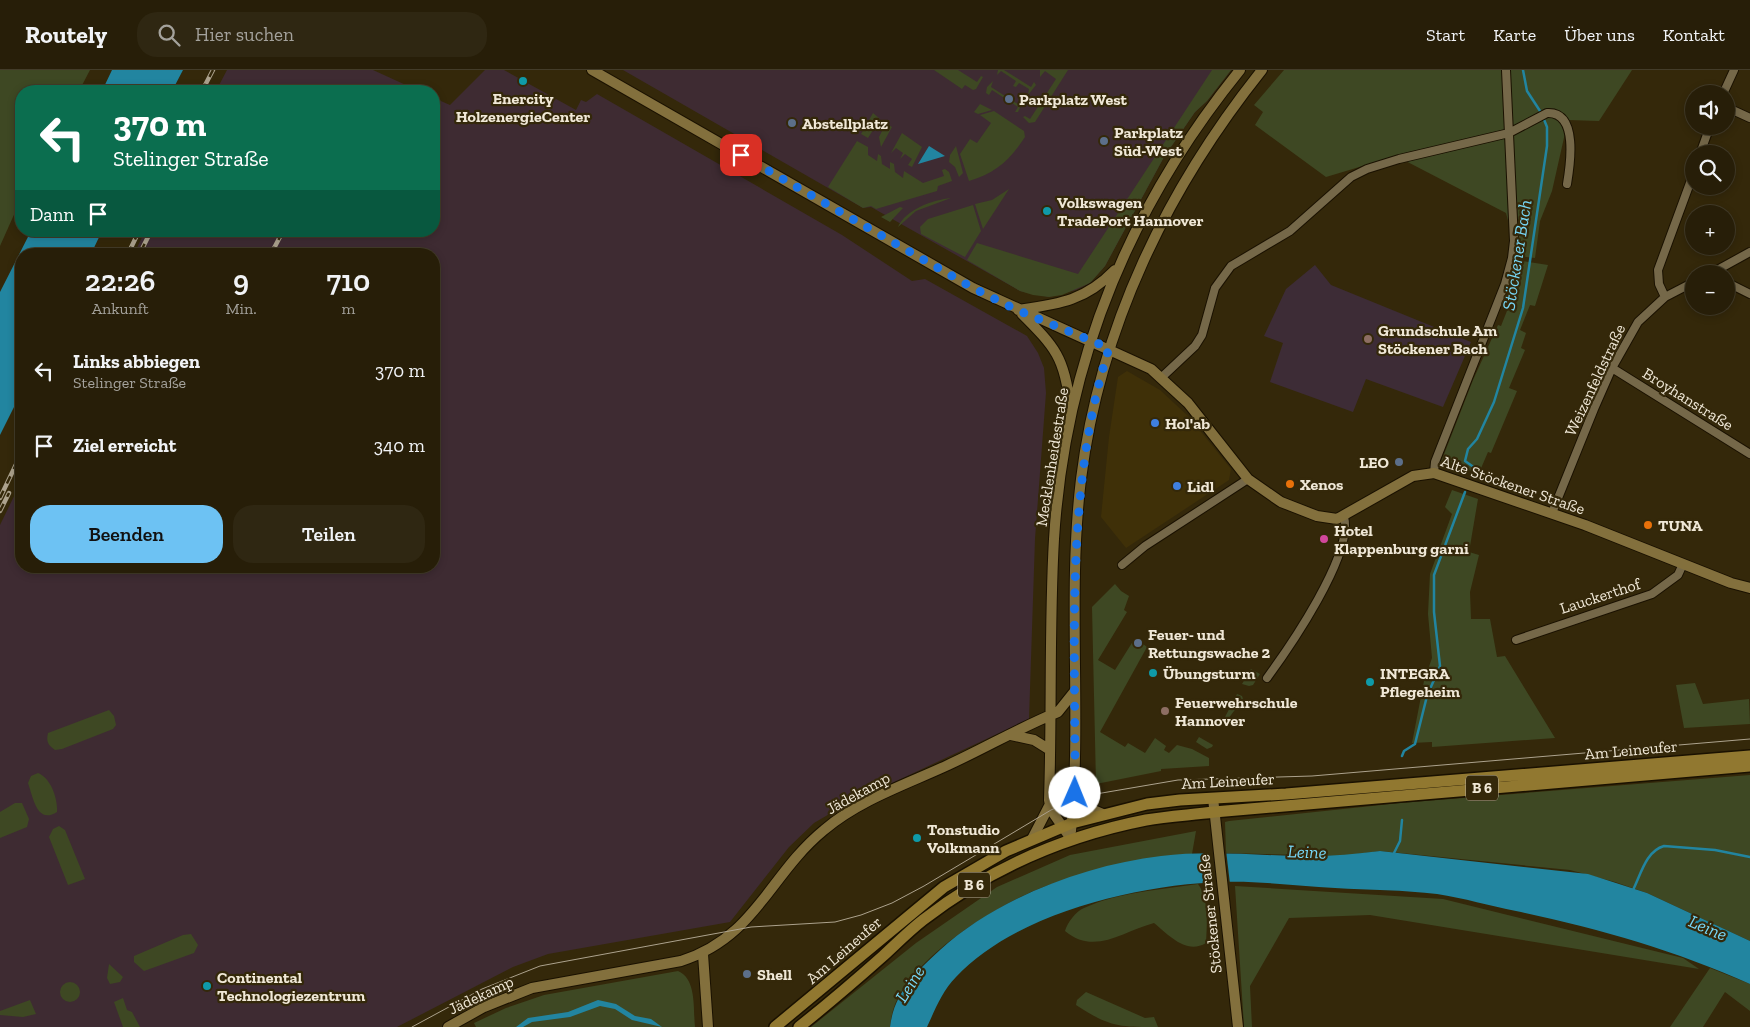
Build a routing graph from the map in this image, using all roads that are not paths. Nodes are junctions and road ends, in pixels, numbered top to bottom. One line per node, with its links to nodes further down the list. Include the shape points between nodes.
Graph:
1 (1240, 70): 14 (main road, Mecklenheidestraße, via 1154,194)
2 (1262, 70): 21 (main road, Mecklenheidestraße, via 1172,201 1134,281)
3 (1506, 70): 9 (street)
4 (1734, 70): 6 (street)
5 (598, 71): 19 (main road, via 973,288)
6 (1727, 85)
7 (1735, 111): 8 (street)
8 (1750, 118)
9 (1509, 133): 10 (street, via 1547,113 1564,120 1568,126 1571,156); 23 (street, via 1382,164 1351,178 1290,231 1231,266 1215,288 1202,334 1195,346); 26 (street, via 1514,242 1511,264 1435,462)
10 (1567, 184)
11 (1686, 195): 18 (street, via 1658,270 1659,284)
12 (1750, 252): 13 (street)
13 (1728, 265)
14 (1119, 266): 19 (main road, via 1102,284 1070,301); 20 (main road, Mecklenheidestraße)
15 (1735, 286): 17 (street)
16 (1685, 287): 18 (street, Weizenfeldstraße)
17 (1750, 294)
18 (1665, 297): 22 (street, Weizenfeldstraße, via 1638,322)
19 (1017, 310): 20 (main road); 24 (main road, via 1045,336 1060,358 1067,378)
20 (1090, 340): 21 (main road); 24 (main road, Mecklenheidestraße)
21 (1109, 348): 23 (main road); 35 (main road, Mecklenheidestraße, via 1092,413 1081,480)
22 (1612, 368): 25 (street, Broyhanstraße); 28 (street, Weizenfeldstraße)
23 (1162, 377): 27 (main road, via 1199,416)
24 (1071, 413): 36 (main road, Mecklenheidestraße, via 1054,539)
25 (1750, 454)
26 (1434, 473): 28 (main road, Alte Stöckener Straße); 29 (main road, Alte Stöckener Straße, via 1413,476)
27 (1248, 479): 29 (main road, via 1266,494 1296,509 1327,519); 31 (street, via 1145,546)
28 (1552, 514): 30 (main road, Alte Stöckener Straße)
29 (1344, 517): 34 (street, via 1346,531 1325,587 1297,636)
30 (1683, 564): 32 (main road, Alte Stöckener Straße); 33 (street, Lauckerthof, via 1678,575 1652,594)
31 (1122, 565)
32 (1750, 588)
33 (1516, 640)
34 (1267, 678)
35 (1074, 691): 36 (main road, Jädekamp, via 1064,708); 41 (main road, Mecklenheidestraße)
36 (1051, 715): 37 (main road, Jädekamp); 38 (main road, Mecklenheidestraße)
37 (1011, 735): 38 (main road, via 1034,740); 50 (main road, Jädekamp, via 844,815 808,845 745,924)
38 (1050, 750): 43 (main road, Mecklenheidestraße)
39 (1750, 756): 42 (main road, Am Leineufer / B 6)
40 (1750, 766): 44 (main road, Am Leineufer / B 6)
41 (1075, 793): 45 (main road, via 1089,808); 46 (main road, Mecklenheidestraße)
42 (1213, 798): 44 (main road, Stöckener Straße); 45 (main road, Am Leineufer / B 6, via 1147,804)
43 (1049, 806): 47 (main road); 48 (main road)
44 (1214, 812): 49 (main road, Am Leineufer / B 6, via 1147,820); 55 (main road, Stöckener Straße)
45 (1103, 814): 46 (main road, Am Leineufer / B 6)
46 (1072, 823): 47 (main road, Am Leineufer / B 6); 49 (main road, Mecklenheidestraße)
47 (1061, 827): 48 (main road, Am Leineufer / B 6); 49 (main road)
48 (1032, 839): 53 (main road, Am Leineufer / B 6, via 979,865 944,887)
49 (1071, 839): 54 (main road, Am Leineufer / B 6, via 1012,863 951,899)
50 (703, 954): 51 (main road, Jädekamp, via 512,994); 52 (main road)
51 (448, 1027)
52 (708, 1027)
53 (775, 1027)
54 (799, 1027)
55 (1238, 1027)

